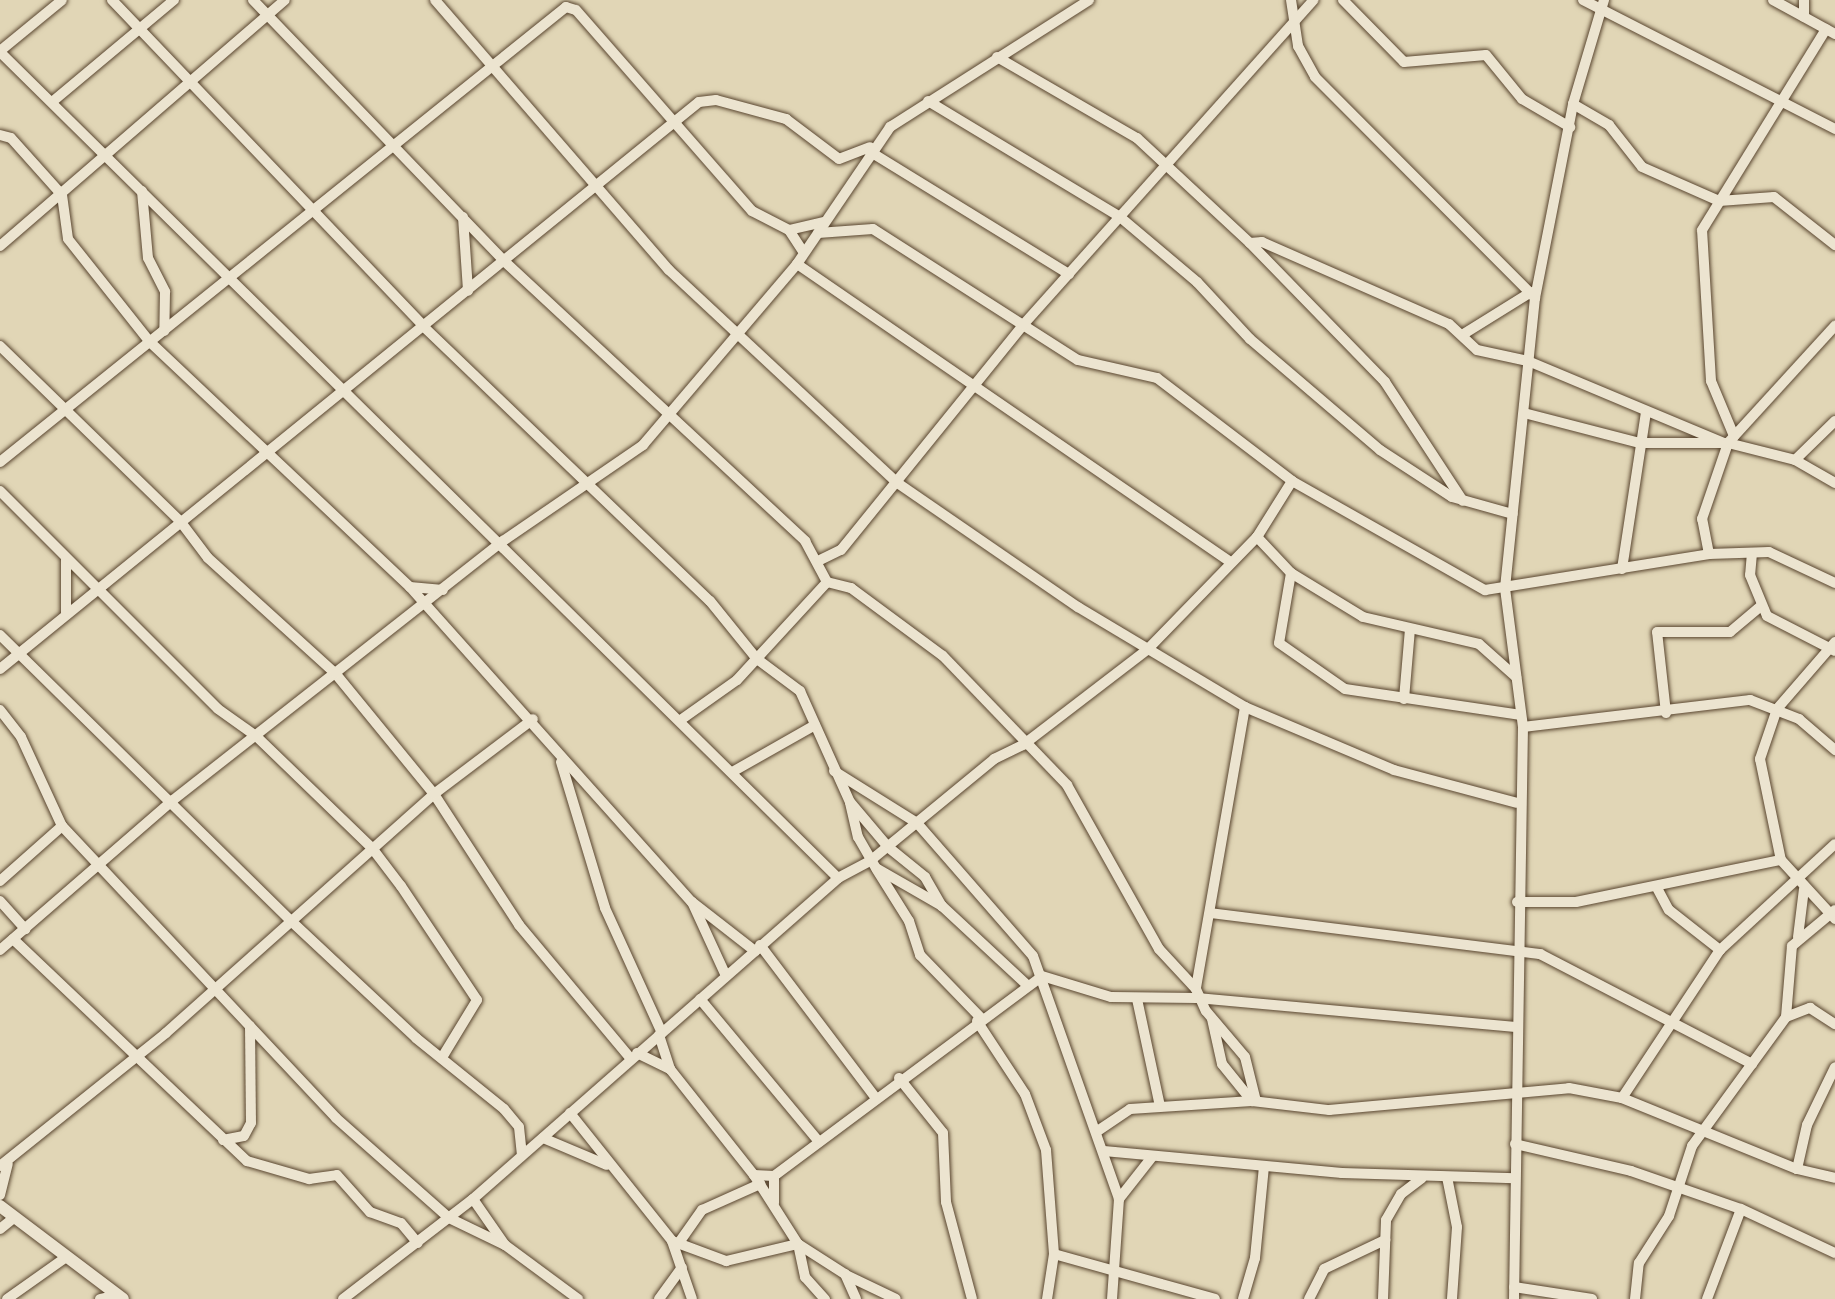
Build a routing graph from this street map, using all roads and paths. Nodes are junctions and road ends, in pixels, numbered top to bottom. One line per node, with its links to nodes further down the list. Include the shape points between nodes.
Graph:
1 (62, 0): 21 (street)
2 (111, 0): 19 (street)
3 (173, 0): 19 (street)
4 (253, 0): 16 (street)
5 (285, 0): 16 (street)
6 (436, 0): 23 (street)
7 (1089, 0): 22 (street)
8 (1291, 0): 18 (street)
9 (1314, 0): 18 (street)
10 (1343, 0): 30 (street, via 1404,62 1486,55 1522,99)
11 (1583, 0): 15 (street)
12 (1795, 0): 14 (street)
13 (1804, 0): 17 (street)
14 (1776, 1): 17 (street)
15 (1602, 4): 25 (street); 28 (street)
16 (268, 15): 24 (street); 33 (street)
17 (1804, 17): 20 (street)
18 (1294, 22): 36 (street); 56 (street, via 1315,77 1413,182 1472,230)
19 (139, 28): 24 (street); 27 (street)
20 (1831, 31): 25 (street)
21 (0, 52): 27 (street)
22 (997, 57): 26 (street); 36 (street, via 1122,128)
23 (490, 63): 29 (street, via 570,6); 33 (street); 37 (street)
24 (191, 80): 35 (street); 41 (street)
25 (1780, 99): 31 (street); 40 (street)
26 (928, 100): 34 (street); 42 (street)
27 (52, 102): 35 (street)
28 (1573, 104): 30 (street); 40 (street, via 1609,125 1642,167)
29 (673, 124): 34 (street, via 699,102 716,100 795,123 831,157 849,158); 37 (street); 45 (street, via 752,211)
30 (1570, 127): 56 (street)
31 (1835, 129)
32 (0, 135): 39 (street, via 10,138)
33 (392, 141): 41 (street); 43 (street)
34 (872, 148): 44 (street); 53 (street)
35 (107, 156): 38 (street); 39 (street)
36 (1167, 165): 42 (street); 47 (street)
37 (593, 190): 51 (street); 62 (street)
38 (142, 191): 54 (street); 60 (street, via 148,258 165,292)
39 (62, 195): 48 (street); 63 (street, via 68,239)
40 (1719, 201): 49 (street, via 1774,197); 73 (street, via 1702,230 1703,264 1712,381)
41 (311, 208): 54 (street); 59 (street)
42 (1121, 216): 53 (street); 83 (street, via 1351,426)
43 (463, 217): 51 (street); 55 (street)
44 (823, 222): 45 (street); 46 (street)
45 (789, 230): 50 (street)
46 (818, 233): 50 (street); 57 (street, via 873,229)
47 (1250, 243): 61 (street, via 1262,242); 83 (street, via 1385,382)
48 (0, 246)
49 (1835, 246)
50 (804, 253): 52 (street)
51 (503, 260): 55 (street); 71 (street)
52 (797, 264): 62 (street); 66 (street)
53 (1069, 274): 57 (street)
54 (228, 278): 60 (street); 67 (street)
55 (468, 291): 59 (street)
56 (1533, 295): 61 (street); 65 (street)
57 (1023, 325): 66 (street); 78 (street, via 1077,360 1157,378)
58 (1835, 326): 73 (street)
59 (424, 327): 67 (street); 81 (street)
60 (164, 331): 63 (street)
61 (1462, 335): 65 (street, via 1477,350)
62 (737, 339): 71 (street); 79 (street)
63 (150, 342): 68 (street); 75 (street)
64 (2, 352): 68 (street)
65 (1528, 361): 69 (street); 70 (street)
66 (976, 383): 79 (street); 92 (street)
67 (342, 393): 75 (street); 87 (street)
68 (64, 411): 77 (street); 85 (street)
69 (1524, 413): 74 (street); 84 (street)
70 (1646, 413): 73 (street); 74 (street)
71 (671, 416): 81 (street); 91 (street, via 805,541)
72 (1835, 421): 76 (street)
73 (1729, 440): 74 (street); 76 (street); 89 (street, via 1702,519)
74 (1640, 443): 93 (street)
75 (263, 455): 85 (street); 97 (street)
76 (1795, 460): 80 (street)
77 (0, 462)
78 (1292, 481): 86 (street); 98 (street, via 1464,583 1485,590)
79 (896, 482): 91 (street, via 841,551); 107 (street)
80 (1835, 483)
81 (590, 486): 87 (street); 109 (street, via 710,601)
82 (0, 491): 90 (street)
83 (1463, 501): 84 (street)
84 (1513, 514): 98 (street)
85 (180, 521): 99 (street); 111 (street, via 208,558)
86 (1257, 537): 92 (street); 94 (street)
87 (503, 541): 100 (street); 119 (street)
88 (1752, 553): 89 (street); 96 (street, via 1778,553); 102 (street, via 1750,575)
89 (1709, 554): 93 (street)
90 (66, 559): 99 (street); 103 (street)
91 (818, 561): 95 (street)
92 (1229, 561): 107 (street)
93 (1622, 569): 98 (street)
94 (1291, 573): 104 (street, via 1363,617); 113 (street, via 1279,643 1345,689)
95 (827, 582): 109 (street); 124 (street, via 852,588 943,656)
96 (1835, 583)
97 (410, 587): 100 (street); 101 (street)
98 (1505, 588): 112 (street)
99 (94, 589): 103 (street); 123 (street, via 218,709)
100 (443, 590): 101 (street)
101 (425, 604): 111 (street); 120 (street)
102 (1760, 607): 106 (street, via 1790,633); 117 (street, via 1730,632 1657,632)
103 (66, 612): 108 (street)
104 (1410, 629): 112 (street, via 1479,644); 113 (street)
105 (0, 635): 108 (street)
106 (1833, 647): 115 (street)
107 (1147, 650): 114 (street); 124 (street)
108 (19, 653): 110 (street); 130 (street)
109 (757, 659): 119 (street); 121 (street, via 809,700)
110 (0, 669)
111 (335, 673): 123 (street); 129 (street)
112 (1517, 678): 118 (street)
113 (1404, 699): 118 (street)
114 (1245, 708): 132 (street, via 1394,770); 150 (street)
115 (1777, 709): 117 (street, via 1750,700); 125 (street); 138 (street, via 1760,759)
116 (0, 710): 134 (street, via 21,737)
117 (1666, 713): 122 (street)
118 (1521, 715): 122 (street)
119 (682, 719): 127 (street)
120 (536, 722): 126 (street); 129 (street, via 523,726)
121 (814, 725): 127 (street); 128 (street)
122 (1523, 727): 132 (street)
123 (256, 736): 130 (street); 137 (street)
124 (1023, 745): 133 (street, via 994,759); 164 (street, via 1067,785 1159,949)
125 (1835, 750)
126 (561, 762): 147 (street); 175 (street, via 605,908)
127 (734, 771): 141 (street)
128 (833, 771): 131 (street); 133 (street)
129 (434, 794): 137 (street); 178 (street, via 519,925)
130 (173, 800): 139 (street); 152 (street)
131 (850, 802): 136 (street); 140 (street)
132 (1517, 803): 148 (street)
133 (917, 824): 136 (street); 161 (street, via 1017,935)
134 (62, 826): 139 (street); 142 (street)
135 (1835, 845): 143 (street)
136 (888, 847): 140 (street); 149 (street, via 925,877)
137 (372, 848): 152 (street); 177 (street, via 477,1000)
138 (1781, 860): 143 (street); 144 (street)
139 (100, 863): 153 (street); 163 (street)
140 (873, 864): 141 (street); 149 (street); 169 (street, via 909,921 920,955)
141 (838, 878): 156 (street)
142 (0, 881)
143 (1795, 881): 145 (street); 159 (street)
144 (1656, 886): 148 (street, via 1576,902); 159 (street, via 1669,910)
145 (1804, 889): 151 (street); 154 (street)
146 (0, 901): 153 (street)
147 (692, 902): 156 (street); 160 (street)
148 (1517, 902): 158 (street)
149 (942, 906): 162 (street)
150 (1210, 914): 158 (street); 164 (street)
151 (1833, 915): 154 (street)
152 (290, 919): 163 (street); 177 (street, via 416,1038)
153 (25, 929): 155 (street)
154 (1798, 937): 167 (street)
155 (13, 939): 157 (street); 179 (street)
156 (757, 948): 160 (street); 185 (street)
157 (0, 950)
158 (1517, 950): 170 (street, via 1566,966); 173 (street)
159 (1720, 950): 170 (street)
160 (726, 976): 165 (street)
161 (1042, 976): 162 (street); 166 (street, via 1086,993); 190 (street)
162 (1028, 986): 169 (street)
163 (216, 988): 172 (street); 179 (street)
164 (1196, 993): 166 (street); 168 (street); 173 (street)
165 (700, 999): 175 (street); 194 (street)
166 (1137, 999): 188 (street)
167 (1786, 1017): 171 (street, via 1810,1008); 180 (street)
168 (1212, 1019): 187 (street, via 1222,1064); 187 (street, via 1245,1057)
169 (979, 1020): 174 (street); 176 (street)
170 (1669, 1021): 180 (street); 186 (street)
171 (1835, 1024)
172 (250, 1026): 193 (street, via 251,1122 238,1140); 217 (street, via 356,1138)
173 (1516, 1027): 184 (street)
174 (965, 1030): 176 (street); 183 (street)
175 (660, 1034): 178 (street); 182 (street)
176 (990, 1037): 225 (street, via 1041,1131)
177 (443, 1056): 197 (street, via 519,1127)
178 (634, 1056): 182 (street); 189 (street)
179 (135, 1059): 193 (street); 199 (street)
180 (1752, 1064): 191 (street)
181 (1835, 1067): 202 (street, via 1807,1125)
182 (670, 1069): 208 (street)
183 (899, 1078): 185 (street); 242 (street, via 943,1133 946,1202)
184 (1518, 1091): 186 (street, via 1569,1088); 187 (street, via 1329,1110); 195 (street)
185 (875, 1097): 194 (street)
186 (1622, 1098): 191 (street)
187 (1254, 1101): 188 (street)
188 (1160, 1106): 190 (street, via 1121,1111)
189 (570, 1113): 192 (street); 200 (street)
190 (1099, 1130): 196 (street)
191 (1701, 1132): 202 (street); 209 (street)
192 (543, 1138): 197 (street); 200 (street)
193 (222, 1140): 220 (street, via 251,1163 309,1180 337,1175 370,1212 401,1223)
194 (819, 1142): 203 (street)
195 (1515, 1144): 206 (street); 209 (street, via 1574,1155)
196 (1104, 1151): 198 (street); 212 (street)
197 (522, 1155): 211 (street)
198 (1152, 1157): 201 (street); 212 (street)
199 (4, 1165): 210 (street)
200 (607, 1165): 221 (street)
201 (1264, 1167): 204 (street); 246 (street, via 1255,1258)
202 (1797, 1169): 207 (street)
203 (774, 1176): 208 (street); 213 (street)
204 (1422, 1177): 205 (street); 219 (street, via 1395,1202)
205 (1447, 1177): 206 (street); 249 (street, via 1457,1227)
206 (1515, 1178): 230 (street)
207 (1835, 1178)
208 (757, 1179): 213 (street); 221 (street, via 702,1210)
209 (1679, 1188): 215 (street); 252 (street, via 1639,1264)
210 (0, 1195)
211 (473, 1199): 217 (street); 223 (street)
212 (1119, 1199): 228 (street)
213 (774, 1204): 222 (street)
214 (0, 1206): 216 (street)
215 (1741, 1209): 224 (street); 253 (street)
216 (15, 1217): 218 (street); 226 (street)
217 (450, 1218): 220 (street); 223 (street)
218 (0, 1229)
219 (1385, 1240): 247 (street, via 1324,1269); 248 (street)
220 (418, 1243): 235 (street)
221 (675, 1243): 222 (street, via 713,1259 740,1261); 227 (street)
222 (798, 1244): 229 (street); 239 (street, via 805,1277)
223 (505, 1245): 236 (street)
224 (1835, 1253)
225 (1054, 1254): 228 (street); 243 (street)
226 (65, 1258): 232 (street); 233 (street)
227 (682, 1267): 237 (street); 238 (street)
228 (1115, 1271): 231 (street); 244 (street)
229 (845, 1274): 240 (street); 241 (street)
230 (1514, 1287): 250 (street); 251 (street)
231 (1184, 1296): 245 (street)
232 (120, 1297): 234 (street)
233 (7, 1299)
234 (100, 1299)
235 (343, 1299)
236 (578, 1299)
237 (659, 1299)
238 (692, 1299)
239 (825, 1299)
240 (856, 1299)
241 (896, 1299)
242 (972, 1299)
243 (1048, 1299)
244 (1112, 1299)
245 (1215, 1299)
246 (1243, 1299)
247 (1309, 1299)
248 (1383, 1299)
249 (1452, 1299)
250 (1514, 1299)
251 (1592, 1299)
252 (1635, 1299)
253 (1707, 1299)

